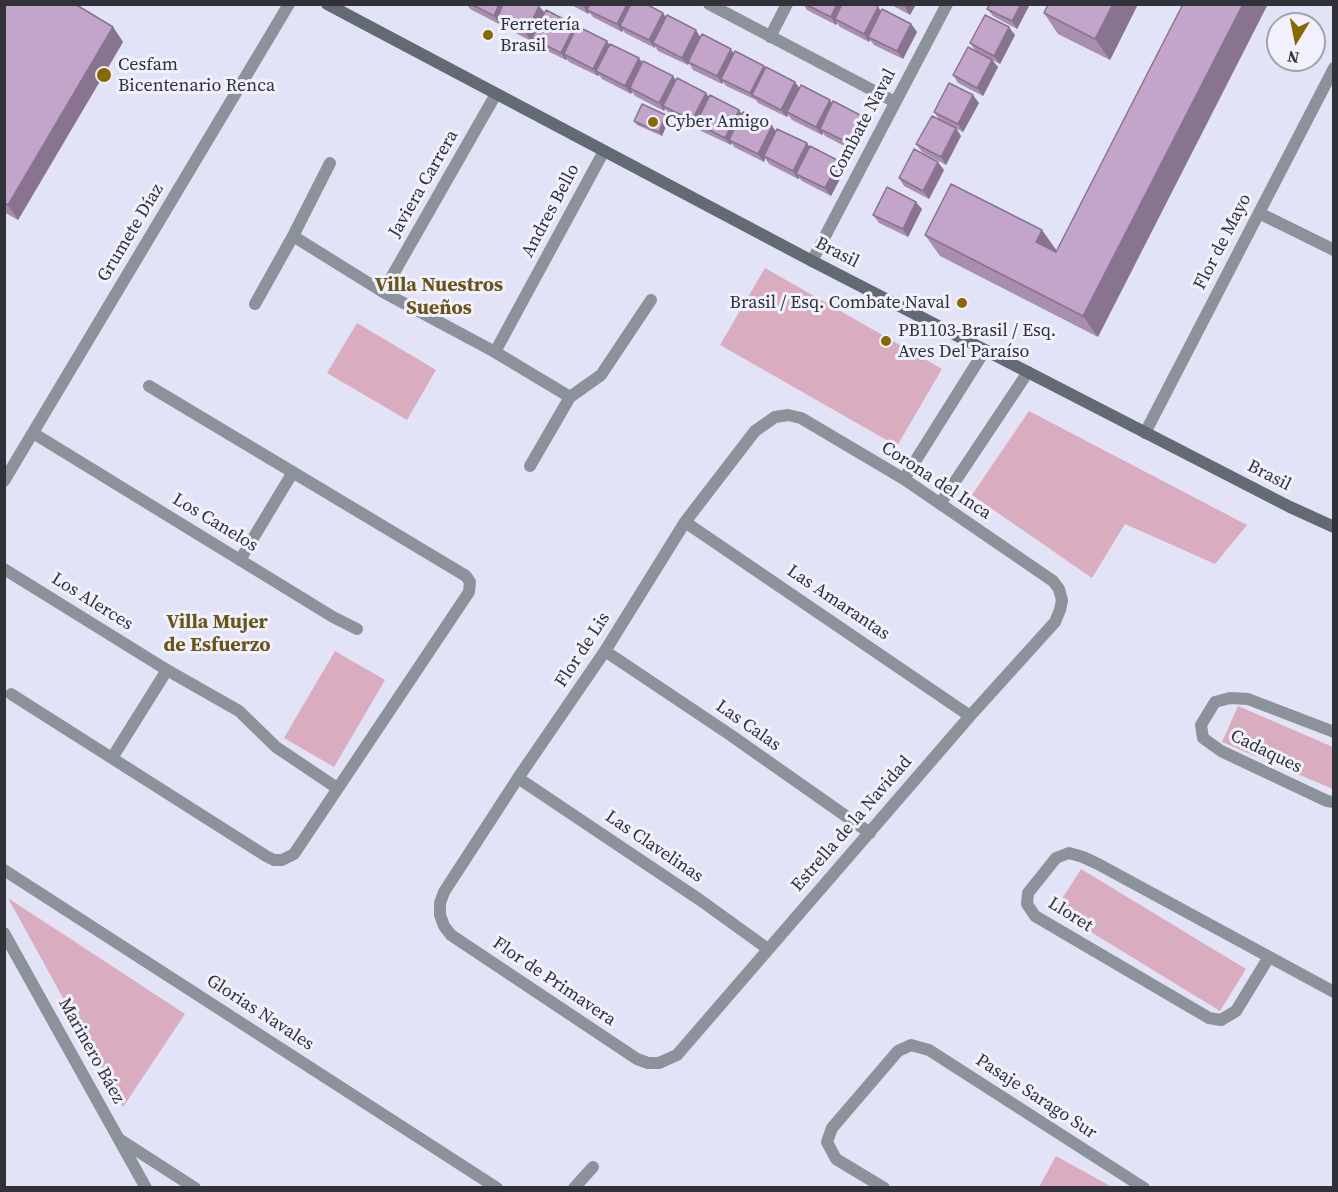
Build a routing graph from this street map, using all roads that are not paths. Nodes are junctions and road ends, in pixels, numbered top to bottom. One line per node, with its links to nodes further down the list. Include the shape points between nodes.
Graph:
1 (289, 4): 25 (street, Grumete Díaz)
2 (327, 4): 8 (main road, Brasil)
3 (709, 4): 6 (street)
4 (787, 4): 6 (street)
5 (947, 4): 9 (street, Combate Naval)
6 (770, 37): 9 (street)
7 (1333, 70): 12 (street, Flor de Mayo)
8 (496, 94): 10 (main road, Brasil); 16 (street, Javiera Carrera)
9 (895, 102): 15 (street, Combate Naval)
10 (604, 151): 15 (main road, Brasil); 20 (street, Andres Bello)
11 (330, 164): 13 (street)
12 (1259, 213): 14 (street); 26 (street, Flor de Mayo)
13 (293, 236): 16 (street); 18 (street)
14 (1334, 250)
15 (812, 261): 19 (main road, Brasil)
16 (383, 291): 20 (street)
17 (651, 300): 23 (street, via 601,375)
18 (255, 304)
19 (985, 350): 21 (main road, Brasil); 29 (street)
20 (495, 352): 23 (street)
21 (1028, 372): 26 (main road, Brasil); 31 (street)
22 (149, 386): 28 (street)
23 (570, 397): 27 (street)
24 (775, 417): 29 (street, Corona del Inca, via 801,418); 32 (street, Flor de Lis, via 754,431)
25 (33, 433): 30 (street, Grumete Díaz); 34 (street, Los Canelos)
26 (1145, 433): 33 (main road, Brasil)
27 (530, 466)
28 (293, 472): 34 (street); 45 (street, via 470,582 466,597)
29 (904, 479): 31 (street, Corona del Inca)
30 (4, 481)
31 (940, 504): 36 (street, Corona del Inca, via 1053,581)
32 (685, 522): 38 (street, Flor de Lis); 41 (street, Las Amarantas)
33 (1334, 527)
34 (240, 560): 37 (street, Los Canelos)
35 (4, 569): 39 (street, Los Alerces)
36 (1062, 600): 41 (street, Estrella de la Navidad, via 1055,622)
37 (357, 629)
38 (605, 651): 44 (street, Flor de Lis); 47 (street, Las Calas)
39 (167, 670): 43 (street); 45 (street, Los Alerces, via 239,711 276,747)
40 (11, 694): 43 (street)
41 (970, 716): 47 (street, Estrella de la Navidad)
42 (1334, 732): 46 (street, Cadaques, via 1248,699 1230,698 1215,702 1202,725 1203,738 1221,751)
43 (112, 758): 45 (street, via 274,860 294,854)
44 (518, 778): 49 (street, Flor de Lis, via 444,892); 51 (street, Las Clavelinas)
45 (337, 788)
46 (1334, 802)
47 (870, 832): 51 (street, Estrella de la Navidad)
48 (4, 870): 60 (street, Glorias Navales)
49 (440, 915): 54 (street, Flor de Primavera, via 451,935 637,1059)
50 (4, 933): 55 (street, Marinero Báez)
51 (768, 949): 54 (street, Estrella de la Navidad, via 676,1055)
52 (1269, 957): 52 (street, Lloret, via 1098,864 1069,853 1056,858 1028,893 1027,904 1035,916 1209,1018 1221,1020 1236,1011); 53 (street, Lloret)
53 (1334, 992)
54 (659, 1063)
55 (118, 1138): 58 (street, Marinero Báez); 59 (street)
56 (594, 1167): 61 (street)
57 (1140, 1186): 62 (street, Pasaje Sarago Sur, via 929,1050 911,1045 898,1051 832,1128 827,1142 836,1159)
58 (146, 1188)
59 (195, 1188)
60 (497, 1188)
61 (574, 1188)
62 (884, 1188)

